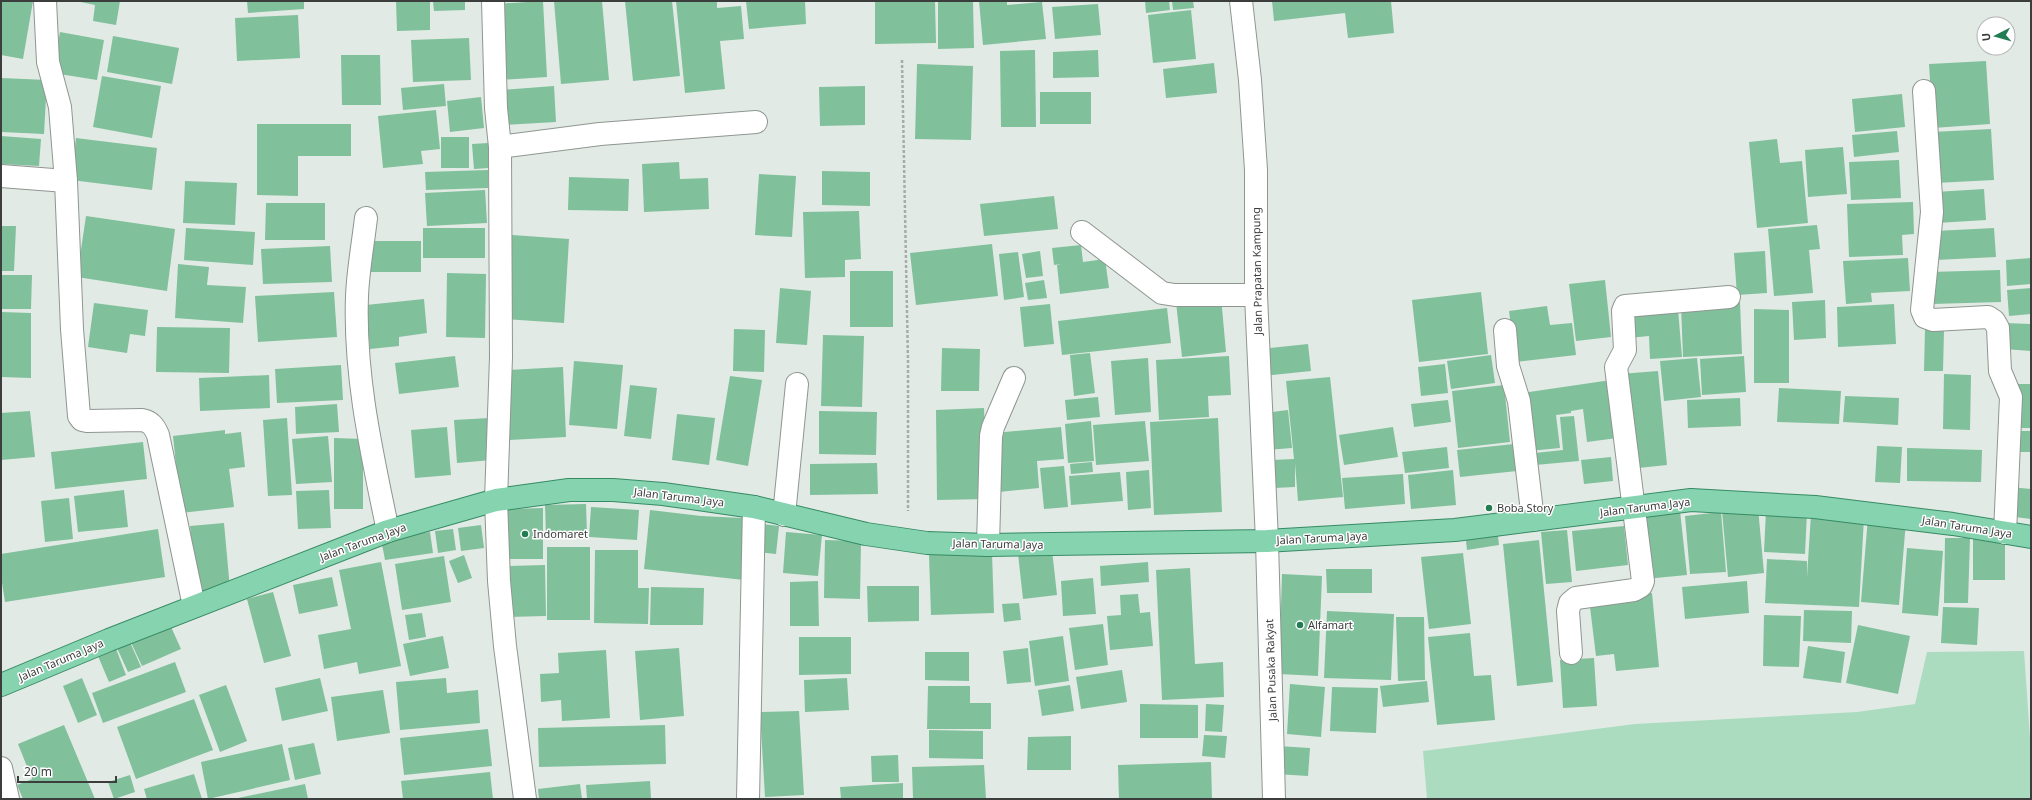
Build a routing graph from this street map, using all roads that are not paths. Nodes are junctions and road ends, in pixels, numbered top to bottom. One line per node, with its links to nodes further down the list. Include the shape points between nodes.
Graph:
1 (45, 1): 8 (street, via 48,62 60,107)
2 (493, 1): 6 (street, via 496,108)
3 (1241, 1): 11 (street, Jalan Prapatan Kampung, via 1256,170)
4 (1924, 91): 22 (street, via 1932,212 1922,310 1925,317 1933,320 1988,317 1998,328 2000,371 2011,397)
5 (756, 122): 6 (street, via 600,134)
6 (500, 147): 16 (street, via 501,357)
7 (1, 176): 8 (street)
8 (66, 180): 26 (street, via 72,329 79,416 87,421 142,420 150,422 155,427)
9 (366, 218): 21 (street, via 357,296 360,375)
10 (1082, 232): 11 (street, via 1162,293)
11 (1256, 295): 24 (street, Jalan Prapatan Kampung)
12 (1729, 297): 18 (street, via 1625,306 1625,350 1616,367)
13 (1505, 330): 20 (street, via 1508,366 1519,401)
14 (1014, 378): 25 (street, via 991,436)
15 (797, 384): 19 (street)
16 (496, 500): 17 (main road, Jalan Taruma Jaya, via 569,490 612,490 663,494); 21 (main road, Jalan Taruma Jaya); 31 (street, via 499,580)
17 (754, 507): 19 (main road, Jalan Taruma Jaya); 32 (street)
18 (1633, 507): 20 (main road, Jalan Taruma Jaya); 22 (main road, Jalan Taruma Jaya, via 1691,500 1815,507); 27 (street, via 1643,581 1641,586 1634,590 1576,598 1570,603 1568,611)
19 (784, 515): 25 (main road, Jalan Taruma Jaya, via 866,534 927,543)
20 (1533, 520): 24 (main road, Jalan Taruma Jaya, via 1455,530)
21 (388, 531): 26 (main road, Jalan Taruma Jaya)
22 (2004, 533): 23 (main road, Jalan Taruma Jaya)
23 (2031, 537)
24 (1267, 541): 25 (main road, Jalan Taruma Jaya); 33 (street, Jalan Pusaka Rakyat)
25 (988, 546)
26 (194, 606): 28 (main road, Jalan Taruma Jaya)
27 (1571, 653)
28 (1, 685)
29 (1, 768): 30 (street)
30 (8, 799)
31 (525, 799)
32 (748, 799)
33 (1274, 799)

